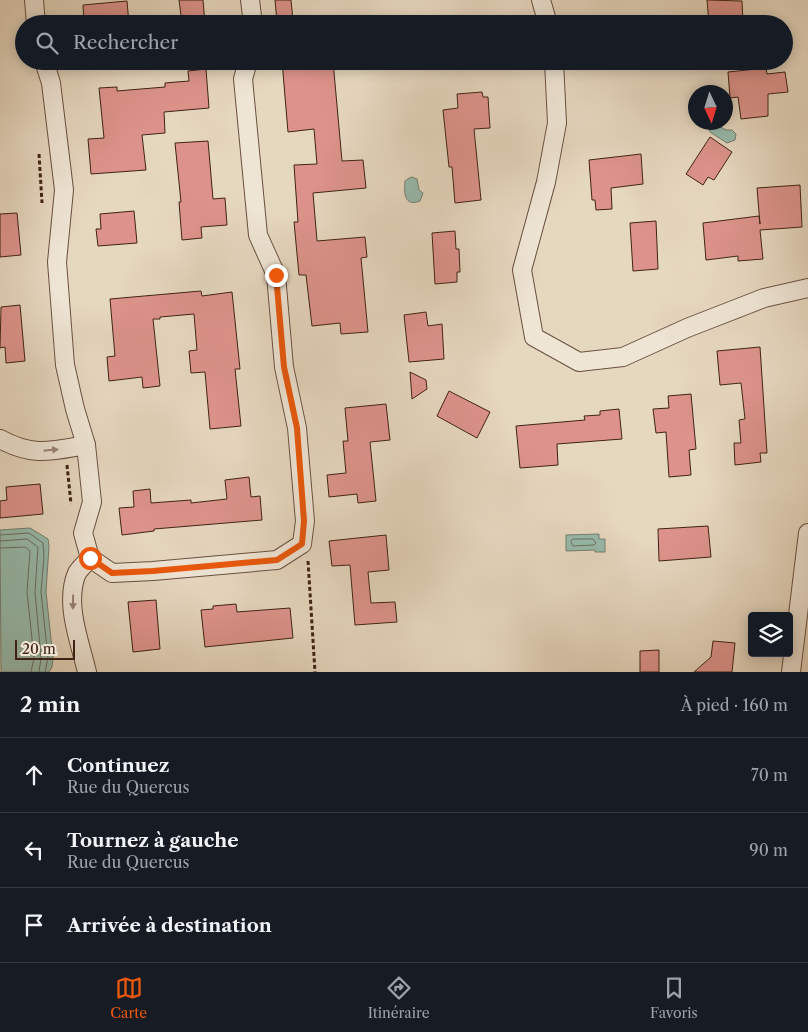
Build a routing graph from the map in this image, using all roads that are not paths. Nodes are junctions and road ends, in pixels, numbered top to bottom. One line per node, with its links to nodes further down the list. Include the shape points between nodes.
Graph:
1 (34, 0): 4 (street)
2 (250, 0): 5 (street)
3 (541, 0): 6 (street)
4 (35, 15)
5 (252, 15)
6 (545, 15)
7 (47, 70): 12 (street, via 64,190 57,262 65,365)
8 (246, 70): 14 (street, via 244,79 258,235 276,275 284,367 297,428 304,521 302,544 277,560 153,571 112,573)
9 (554, 70): 10 (street, via 557,124 546,182 522,270 534,337 578,362 623,357 764,298)
10 (808, 288)
11 (0, 439): 12 (street, one-way to 12, via 16,448 33,452)
12 (86, 445): 14 (street, via 92,502 83,533)
13 (808, 533): 16 (street)
14 (90, 558): 15 (street, one-way to 15, via 78,571 73,609)
15 (87, 672)
16 (792, 672)

